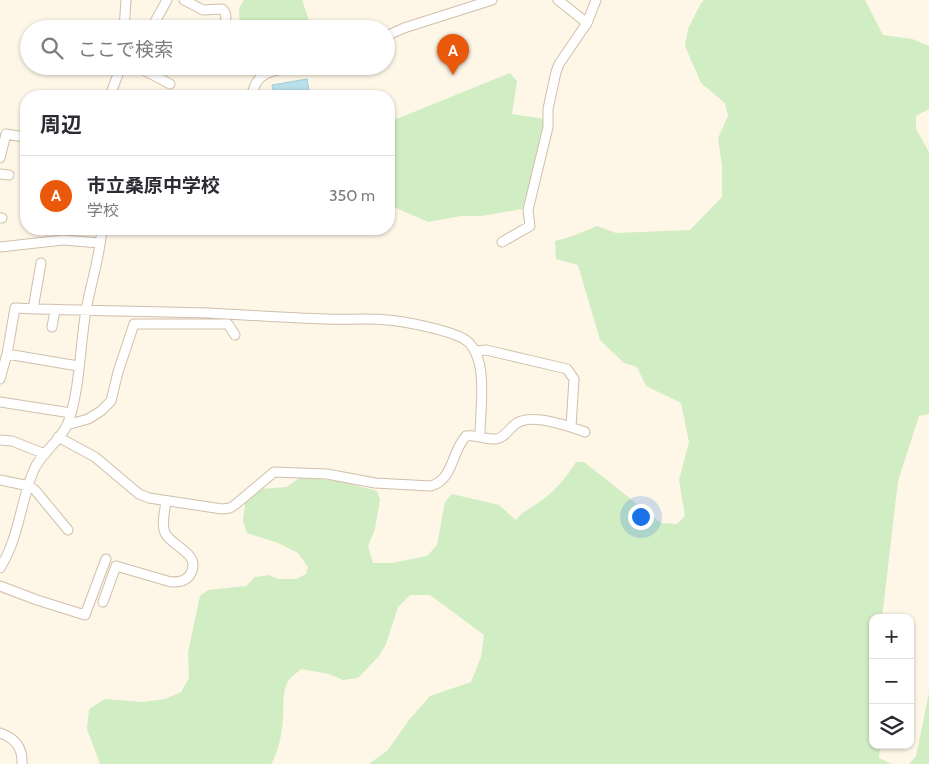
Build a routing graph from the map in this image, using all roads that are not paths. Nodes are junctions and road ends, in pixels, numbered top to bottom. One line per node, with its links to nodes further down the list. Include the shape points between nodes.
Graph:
1 (126, 0): 7 (street)
2 (167, 0): 8 (street)
3 (184, 0): 9 (street, via 203,10 222,9)
4 (492, 0): 11 (street)
5 (558, 0): 10 (street)
6 (596, 0): 10 (street)
7 (125, 20)
8 (156, 20)
9 (225, 20)
10 (588, 23): 21 (street, via 556,72 548,109 548,127 528,210 530,226)
11 (395, 32)
12 (118, 75): 16 (street)
13 (153, 75): 15 (street)
14 (264, 75): 17 (street)
15 (170, 84)
16 (112, 90)
17 (253, 90)
18 (20, 136): 19 (street, via 6,134)
19 (0, 158)
20 (101, 235): 22 (street)
21 (502, 242)
22 (100, 243): 23 (street, via 63,240); 27 (street)
23 (0, 247)
24 (41, 262): 25 (street)
25 (33, 309): 26 (street); 30 (street, via 15,308)
26 (55, 310): 27 (street); 28 (street)
27 (86, 311): 31 (street, via 388,320 444,331 466,340); 33 (street)
28 (52, 327)
29 (235, 335): 37 (street, via 228,324 134,324 111,401 88,419)
30 (4, 343): 32 (street)
31 (475, 351): 38 (street, via 486,350 566,370 574,379); 40 (street, via 482,368)
32 (7, 354): 33 (street); 34 (street)
33 (78, 366): 36 (street)
34 (0, 379)
35 (0, 402): 36 (street)
36 (71, 413): 37 (street)
37 (67, 425): 41 (street)
38 (571, 427): 39 (street); 40 (street, via 530,419 517,423 497,439)
39 (585, 432)
40 (480, 435): 46 (street, via 466,436 445,478 440,484 431,486 375,483 327,474 274,472 230,508)
41 (58, 436): 43 (street); 46 (street, via 95,457 139,494)
42 (0, 440): 43 (street, via 12,441)
43 (45, 454): 45 (street, via 33,471)
44 (0, 480): 45 (street)
45 (29, 486): 47 (street); 48 (street, via 15,537)
46 (166, 502): 52 (street, via 165,532 190,555 193,562 190,575 186,580 171,582 116,566)
47 (68, 530)
48 (3, 557): 50 (street)
49 (106, 559): 51 (street, via 85,615)
50 (0, 568)
51 (0, 586)
52 (103, 602)
53 (0, 733): 54 (street, via 18,745)
54 (22, 764)

